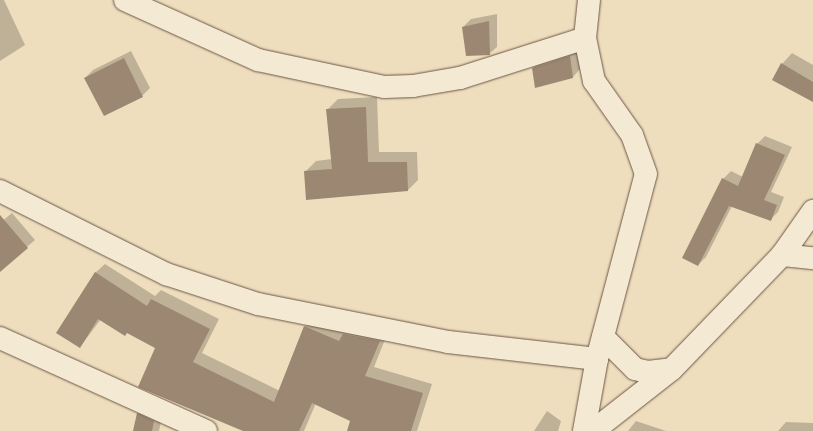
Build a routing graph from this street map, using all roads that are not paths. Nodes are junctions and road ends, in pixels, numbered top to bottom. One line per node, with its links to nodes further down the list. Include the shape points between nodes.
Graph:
1 (125, 0): 3 (street, via 258,60 384,87 413,86 460,78)
2 (589, 0): 3 (street)
3 (585, 38): 8 (street, via 594,81 632,135 646,174)
4 (0, 191): 10 (street, via 166,274 258,304 448,342)
5 (813, 211): 6 (street)
6 (782, 255): 7 (street); 11 (street)
7 (813, 258)
8 (603, 337): 10 (street); 11 (street, via 635,369 648,372)
9 (0, 338): 12 (street)
10 (597, 359): 13 (street)
11 (672, 369): 14 (street)
12 (206, 431)
13 (584, 431)
14 (593, 431)

